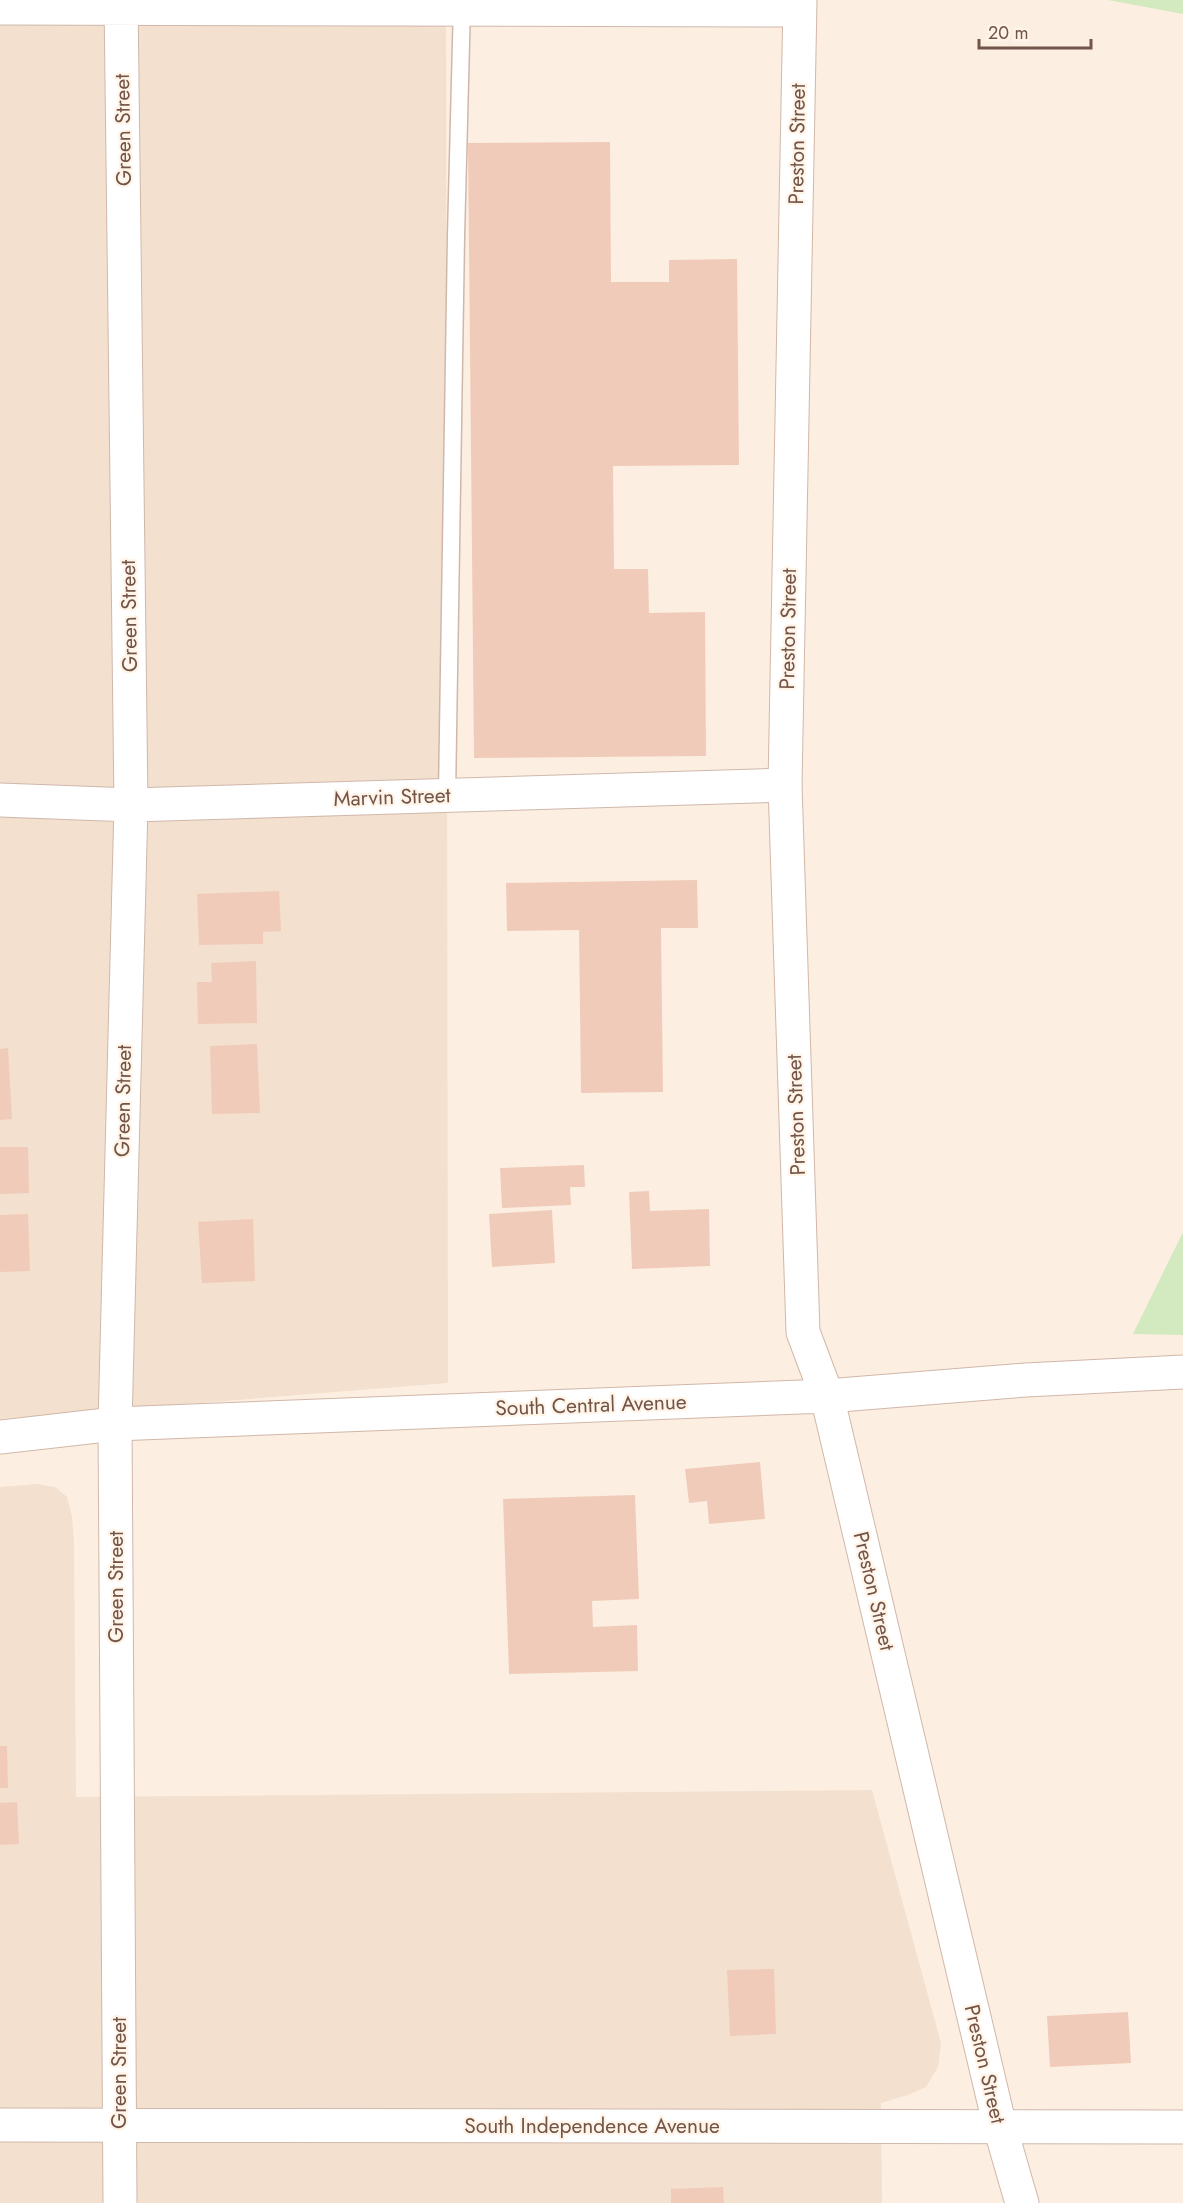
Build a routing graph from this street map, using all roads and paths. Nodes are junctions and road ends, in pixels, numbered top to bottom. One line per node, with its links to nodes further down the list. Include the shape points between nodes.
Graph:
1 (121, 4): 2 (street); 4 (street); 8 (street, Green Street)
2 (462, 5): 3 (street); 6 (lane)
3 (800, 5): 5 (street, Preston Street)
4 (0, 8)
5 (785, 785): 6 (street, Marvin Street); 10 (street, Preston Street, via 803,1332)
6 (447, 795): 8 (street, Marvin Street)
7 (0, 800): 8 (street, Marvin Street)
8 (131, 805): 11 (street, Green Street)
9 (1183, 1372): 10 (street, South Central Avenue)
10 (828, 1396): 11 (street, South Central Avenue); 15 (street, Preston Street)
11 (115, 1424): 12 (street, South Central Avenue); 14 (street, Green Street)
12 (0, 1437)
13 (0, 2125): 14 (street, South Independence Avenue)
14 (120, 2126): 15 (street, South Independence Avenue); 17 (street, Green Street)
15 (1000, 2127): 16 (street, South Independence Avenue); 18 (street, Preston Street)
16 (1183, 2127)
17 (120, 2203)
18 (1022, 2203)

